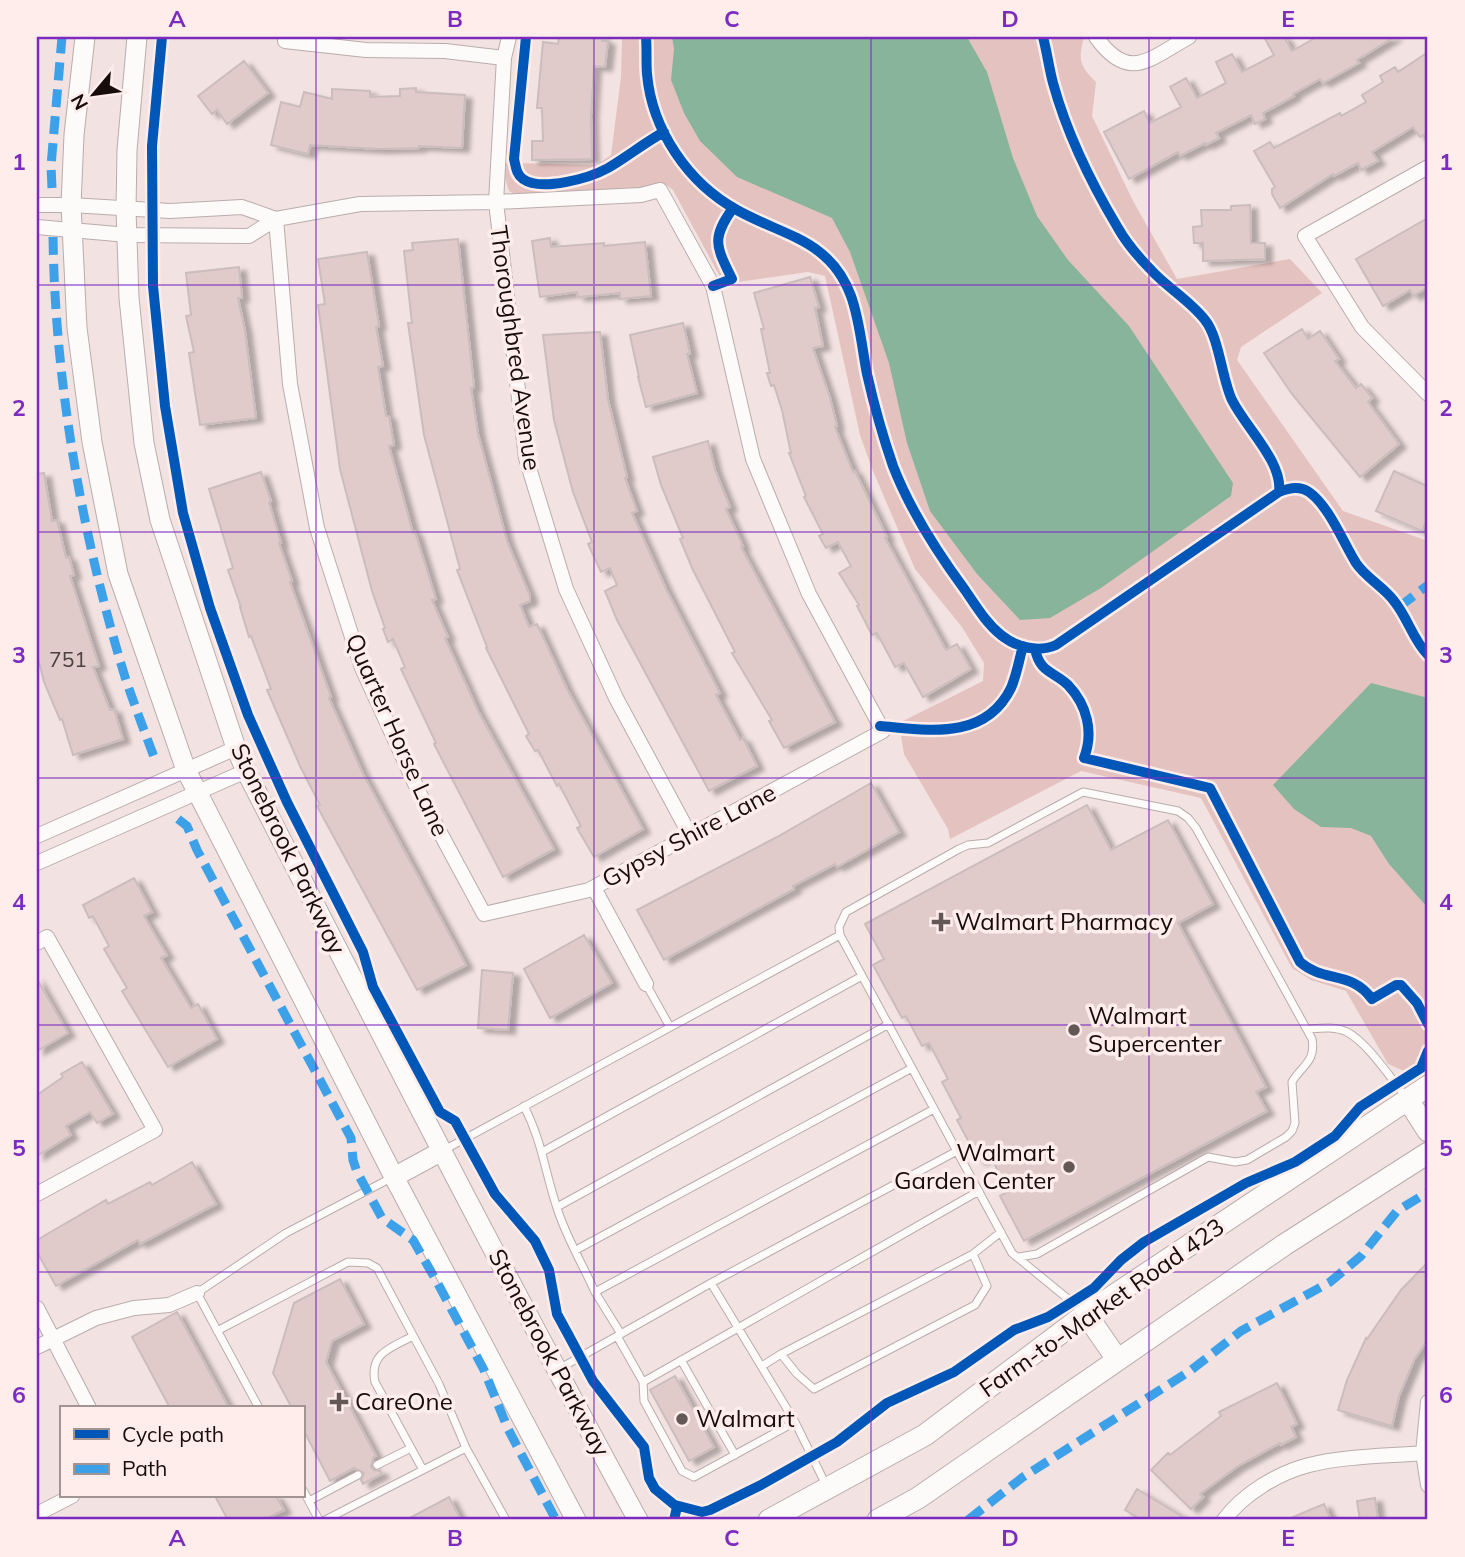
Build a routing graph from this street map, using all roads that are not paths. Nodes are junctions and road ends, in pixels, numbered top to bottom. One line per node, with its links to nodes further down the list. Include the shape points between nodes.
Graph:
1 (85, 37): 11 (main road)
2 (137, 37): 12 (main road, Stonebrook Parkway)
3 (509, 37): 7 (street, Thoroughbred Avenue)
4 (1096, 37): 5 (street, via 1122,63 1140,64)
5 (1189, 37)
6 (285, 39): 7 (street, via 366,50 440,50)
7 (504, 58): 9 (street, Thoroughbred Avenue)
8 (1428, 167): 17 (street, via 1305,236 1362,327)
9 (496, 202): 13 (street, via 360,204); 22 (street, Thoroughbred Avenue, via 526,458 566,589 616,698); 22 (street, Gypsy Shire Lane, via 641,195 660,190 713,286 753,459 809,594 883,731)
10 (37, 205): 11 (street)
11 (71, 205): 12 (street); 15 (main road)
12 (126, 209): 13 (street, via 242,207); 16 (main road, Stonebrook Parkway)
13 (276, 219): 16 (street, via 249,236); 26 (street, Quarter Horse Lane, via 290,384 317,528 362,668 423,801)
14 (37, 227): 15 (street)
15 (72, 230): 16 (street); 19 (main road, via 77,328 92,443 118,573)
16 (128, 235): 18 (main road, Stonebrook Parkway, via 129,298 144,443 160,520)
17 (1428, 394)
18 (236, 748): 19 (street); 20 (main road, Stonebrook Parkway)
19 (186, 770): 21 (main road); 23 (street)
20 (246, 771): 21 (street); 40 (main road, Stonebrook Parkway)
21 (197, 792): 24 (street); 44 (main road)
22 (690, 835): 25 (street, Gypsy Shire Lane)
23 (37, 836)
24 (37, 863)
25 (594, 888): 26 (street, Gypsy Shire Lane); 30 (street)
26 (484, 914)
27 (841, 935): 29 (lane); 32 (lane); 33 (lane, via 839,927 846,912 959,849 988,844 1083,792 1099,794 1178,811 1188,818)
28 (42, 940): 46 (street, via 155,1130)
29 (862, 976): 31 (lane); 42 (lane)
30 (646, 984): 32 (lane)
31 (889, 1024): 34 (lane); 47 (lane)
32 (670, 1027): 37 (lane)
33 (1308, 1029): 36 (lane, via 1346,1031); 51 (lane, via 1314,1049 1292,1082 1295,1123 1286,1137 1247,1160 1208,1157 1037,1254)
34 (912, 1068): 38 (lane); 49 (lane)
35 (1428, 1086): 36 (main road, Farm-to-Market Road 423)
36 (1408, 1100): 39 (main road); 56 (main road, Farm-to-Market Road 423)
37 (524, 1106): 40 (lane); 42 (lane)
38 (934, 1109): 41 (lane); 53 (lane)
39 (1428, 1131)
40 (442, 1151): 44 (main road); 67 (main road, Stonebrook Parkway)
41 (957, 1151): 45 (lane); 52 (lane)
42 (542, 1152): 47 (lane)
43 (1428, 1153): 64 (main road, Farm-to-Market Road 423)
44 (394, 1177): 54 (lane, via 286,1233); 86 (main road)
45 (979, 1191): 48 (lane); 57 (lane)
46 (37, 1194)
47 (556, 1208): 49 (lane)
48 (1001, 1232): 50 (lane); 51 (lane)
49 (576, 1250): 53 (lane)
50 (973, 1254): 63 (lane); 63 (lane, via 987,1286 975,1305 814,1389)
51 (1019, 1257): 56 (lane)
52 (711, 1283): 57 (lane); 59 (lane)
53 (595, 1292): 59 (lane)
54 (197, 1293): 58 (lane); 61 (street, via 169,1305 96,1318)
55 (37, 1308): 61 (street)
56 (1086, 1314): 64 (main road); 81 (main road, Farm-to-Market Road 423, via 925,1436)
57 (738, 1328): 65 (lane); 66 (lane)
58 (217, 1331): 60 (lane, via 348,1262 359,1261 377,1268); 71 (lane)
59 (619, 1335): 67 (lane); 68 (lane)
60 (413, 1336): 73 (lane, via 380,1355 373,1372); 74 (lane)
61 (53, 1338): 62 (street); 70 (street)
62 (37, 1347)
63 (781, 1354): 66 (lane)
64 (1117, 1359): 92 (main road, Farm-to-Market Road 423, via 1010,1436)
65 (681, 1360): 68 (lane); 76 (lane)
66 (762, 1366): 72 (lane)
67 (556, 1370): 90 (main road, Stonebrook Parkway)
68 (643, 1382): 76 (lane, via 644,1401 681,1471 694,1477)
69 (1428, 1402): 75 (street)
70 (88, 1406)
71 (258, 1406)
72 (795, 1422): 76 (lane); 81 (lane)
73 (411, 1448): 77 (lane); 78 (lane)
74 (466, 1448): 78 (lane); 89 (lane)
75 (1423, 1453): 80 (street); 93 (street, via 1309,1465 1268,1482)
76 (736, 1455)
77 (377, 1465)
78 (423, 1470): 88 (lane)
79 (358, 1475): 84 (lane)
80 (1428, 1485)
81 (828, 1489): 91 (main road, Farm-to-Market Road 423)
82 (304, 1492): 84 (lane)
83 (68, 1498): 85 (street)
84 (309, 1501): 87 (lane)
85 (37, 1514)
86 (573, 1519)
87 (319, 1520)
88 (325, 1520)
89 (506, 1520)
90 (638, 1520)
91 (769, 1520)
92 (878, 1520)
93 (1224, 1520)

